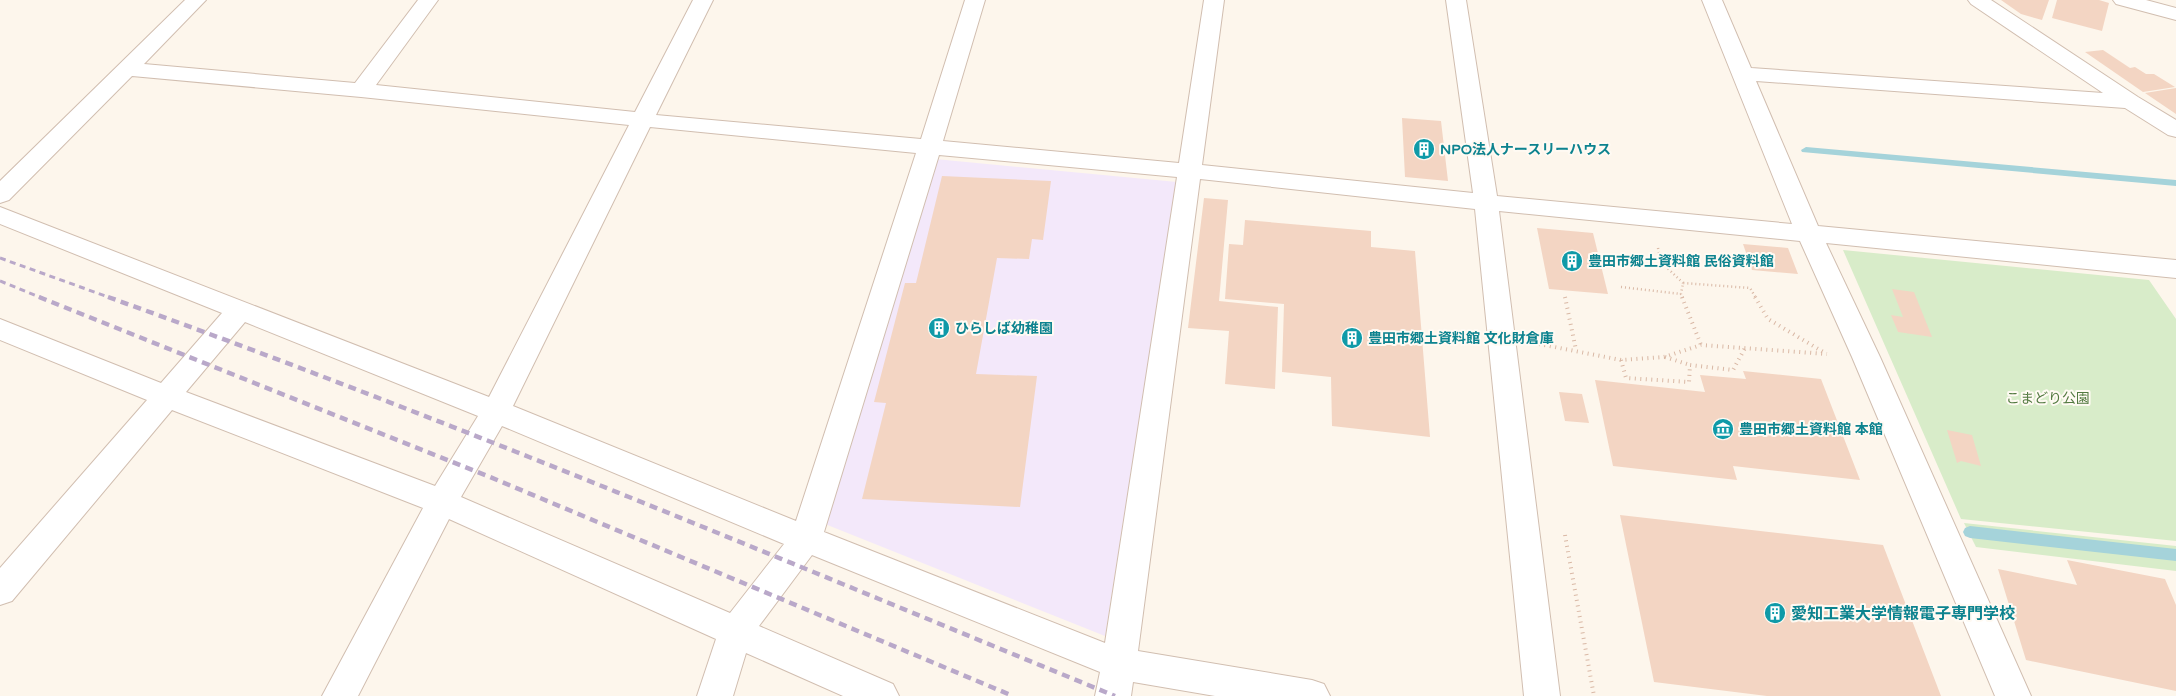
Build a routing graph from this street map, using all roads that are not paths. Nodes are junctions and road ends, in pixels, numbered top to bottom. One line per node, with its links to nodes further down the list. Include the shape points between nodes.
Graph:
1 (196, 0): 12 (street)
2 (428, 0): 14 (street)
3 (703, 0): 16 (street)
4 (975, 0): 18 (street)
5 (1214, 0): 19 (street)
6 (1456, 0): 21 (street)
7 (1712, 0): 13 (street)
8 (1978, 0): 15 (street)
9 (2123, 0): 10 (street)
10 (2158, 5): 11 (street)
11 (2176, 14)
12 (127, 68): 14 (street); 20 (street)
13 (1742, 74): 15 (street); 23 (street)
14 (361, 90): 16 (street)
15 (2130, 102): 17 (street)
16 (643, 120): 18 (street); 28 (street)
17 (2176, 130)
18 (930, 146): 19 (street); 30 (street)
19 (1188, 171): 21 (street); 33 (street)
20 (0, 196)
21 (1486, 201): 23 (street); 38 (street)
22 (0, 215): 25 (street)
23 (1808, 232): 24 (street); 39 (street)
24 (2173, 272)
25 (240, 310): 27 (street); 28 (street)
26 (0, 329): 27 (street)
27 (166, 396): 29 (street); 31 (street)
28 (496, 411): 29 (street); 30 (street)
29 (442, 502): 32 (street); 34 (street)
30 (806, 539): 32 (street); 33 (street)
31 (0, 591)
32 (736, 631): 35 (street); 36 (street)
33 (1116, 680): 37 (street)
34 (340, 696)
35 (715, 696)
36 (880, 696)
37 (1312, 696)
38 (1542, 696)
39 (2014, 696)

